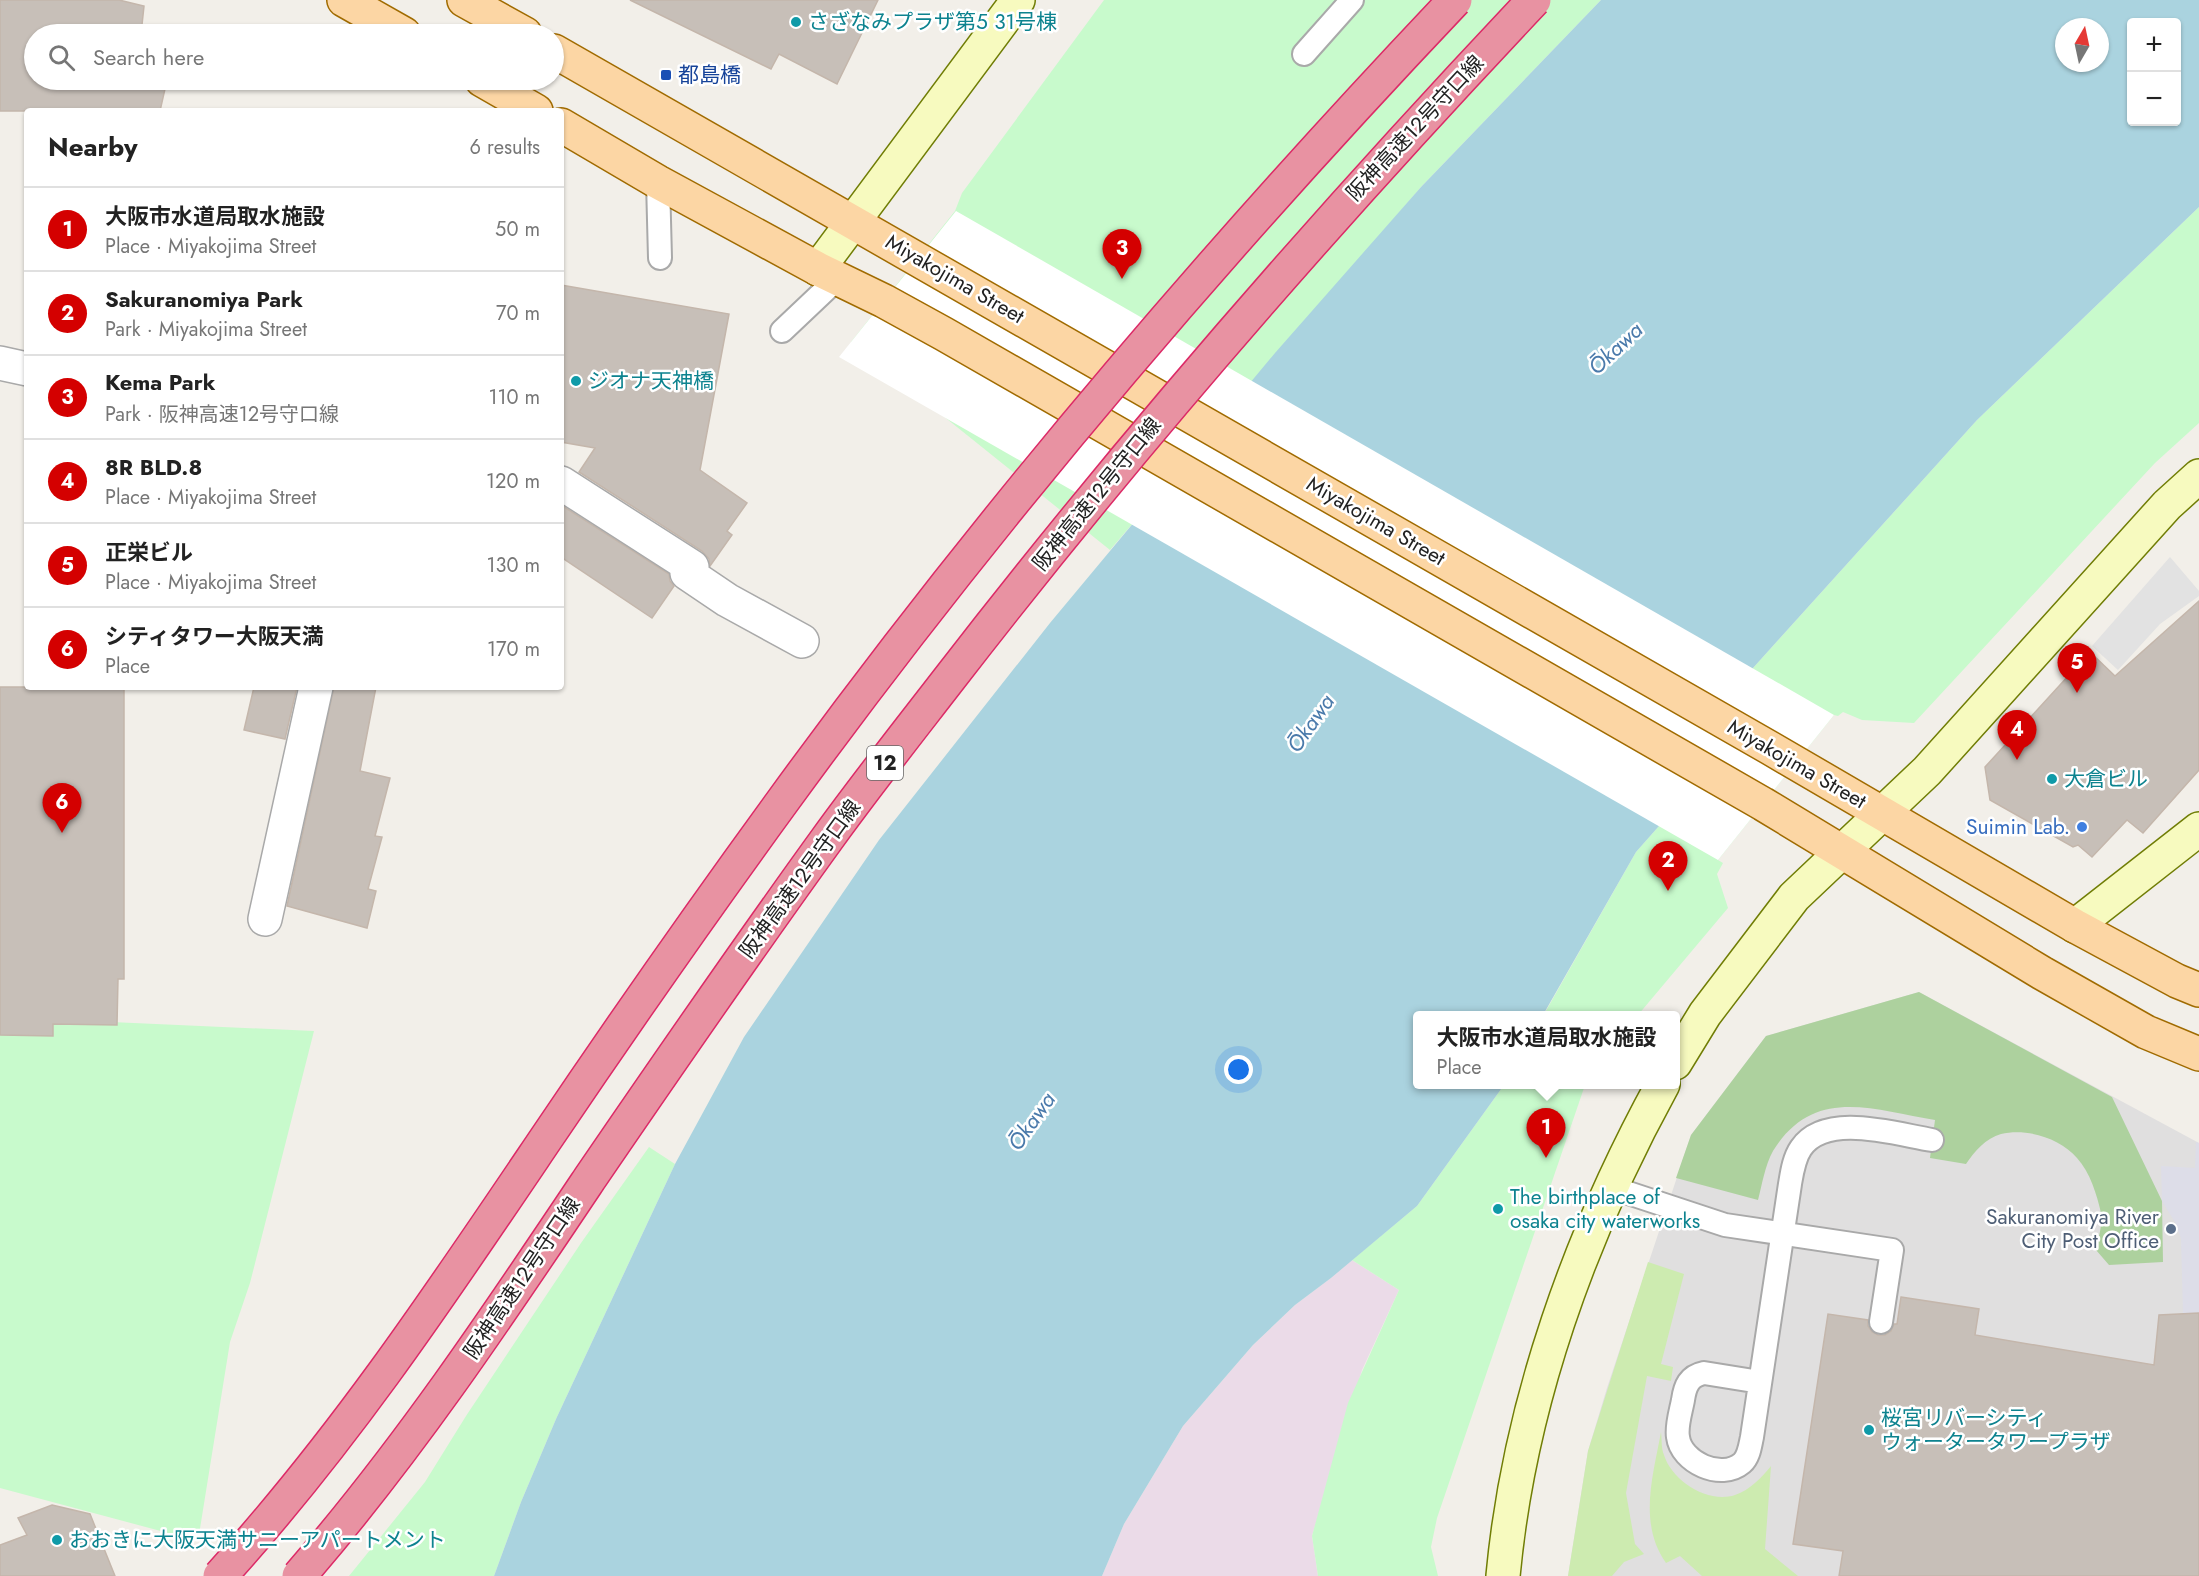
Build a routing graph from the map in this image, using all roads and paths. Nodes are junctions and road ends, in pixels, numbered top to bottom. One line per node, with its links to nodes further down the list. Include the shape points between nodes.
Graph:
1 (344, 0): 7 (main road)
2 (464, 0): 8 (main road)
3 (1018, 0): 15 (street)
4 (1352, 0): 9 (lane)
5 (1455, 0): 39 (highway, bridge, via 1221,254 1036,474 863,693 622,1027 374,1389 299,1486)
6 (1534, 0): 40 (highway, 阪神高速12号守口線 / 12, bridge, via 1405,136 1268,291 994,621 824,844 669,1061 462,1365 348,1518)
7 (386, 24)
8 (507, 24)
9 (1304, 54)
10 (564, 57): 15 (main road, Miyakojima Street)
11 (499, 90): 12 (main road)
12 (531, 108)
13 (564, 127): 14 (main road)
14 (658, 182): 16 (lane); 17 (main road)
15 (855, 222): 17 (street); 25 (main road, Miyakojima Street, bridge)
16 (660, 258)
17 (828, 274): 18 (lane); 27 (main road, bridge, via 884,301)
18 (782, 331)
19 (0, 363): 20 (street)
20 (24, 368)
21 (2199, 476): 25 (street, via 2167,505 1927,771)
22 (564, 485): 23 (street, via 692,567 687,573 727,600)
23 (802, 641)
24 (315, 690): 28 (street)
25 (1882, 813): 27 (street); 29 (main road, Miyakojima Street)
26 (2199, 829): 29 (street)
27 (1841, 851): 31 (main road, via 2146,1032); 32 (street, via 1794,897 1763,935 1705,1014)
28 (265, 919)
29 (2075, 926): 30 (main road, Miyakojima Street)
30 (2199, 990)
31 (2199, 1053)
32 (1680, 1056)
33 (1660, 1089): 35 (street)
34 (1932, 1140): 36 (lane, via 1846,1127 1816,1135 1799,1150 1794,1164)
35 (1610, 1187): 36 (lane, via 1725,1225); 41 (street, via 1540,1378 1519,1469)
36 (1782, 1234): 37 (lane, via 1892,1250); 38 (lane)
37 (1881, 1322)
38 (1760, 1382): 38 (lane, via 1749,1451 1742,1463 1720,1470 1696,1463 1677,1437 1687,1383 1704,1373)
39 (220, 1576)
40 (299, 1576)
41 (1503, 1576)

